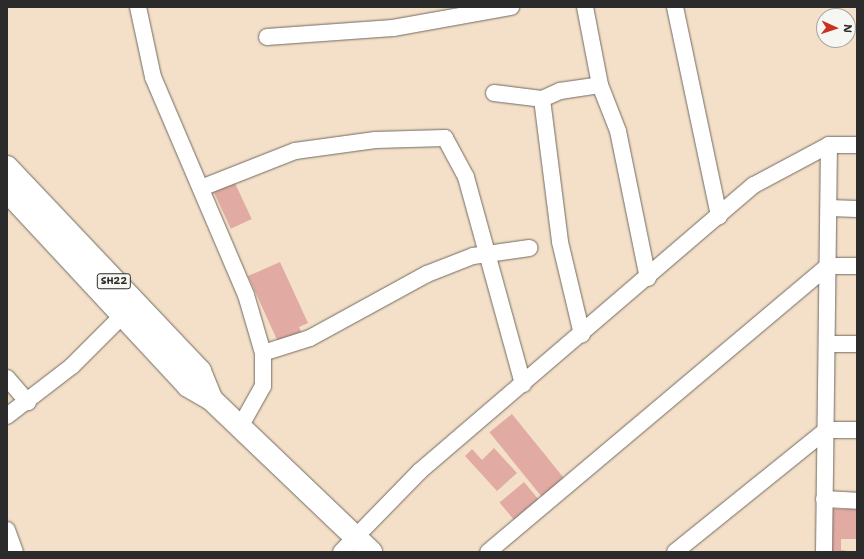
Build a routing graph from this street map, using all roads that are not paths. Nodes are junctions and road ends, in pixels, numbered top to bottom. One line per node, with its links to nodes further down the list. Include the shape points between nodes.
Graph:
1 (138, 7): 12 (street, via 154,77)
2 (511, 7): 5 (street, via 393,28)
3 (585, 7): 6 (street)
4 (675, 7): 16 (street)
5 (267, 37)
6 (600, 85): 8 (street, via 560,91); 21 (street, via 618,131)
7 (494, 93): 8 (street)
8 (542, 99): 23 (street, via 560,242)
9 (829, 145): 10 (street); 14 (street); 16 (street, via 754,185)
10 (857, 145)
11 (7, 168): 22 (main road, SH22)
12 (201, 188): 18 (street, via 295,151 375,140 445,138 466,177); 26 (street, via 246,295)
13 (7, 191): 22 (main road, SH22)
14 (828, 208): 15 (street); 19 (street)
15 (857, 208)
16 (719, 216): 21 (street)
17 (529, 248): 18 (street)
18 (488, 254): 26 (street, via 427,274 310,338); 28 (street)
19 (828, 266): 20 (street); 24 (street); 40 (street)
20 (857, 266)
21 (648, 278): 23 (street)
22 (129, 309): 29 (street, via 72,366); 31 (main road, SH22, via 200,371 212,400)
23 (582, 334): 28 (street)
24 (826, 344): 25 (street); 32 (street)
25 (857, 344)
26 (263, 353): 31 (street, via 263,386)
27 (7, 378): 29 (street)
28 (523, 384): 37 (street, via 420,471)
29 (28, 402): 30 (street)
30 (7, 416)
31 (240, 427): 37 (main road, SH22)
32 (826, 430): 33 (street); 34 (street); 41 (street)
33 (857, 430)
34 (824, 499): 35 (street); 42 (street)
35 (857, 501)
36 (7, 530): 38 (street)
37 (364, 545): 39 (street)
38 (15, 552)
39 (341, 552)
40 (488, 552)
41 (675, 552)
42 (824, 552)

